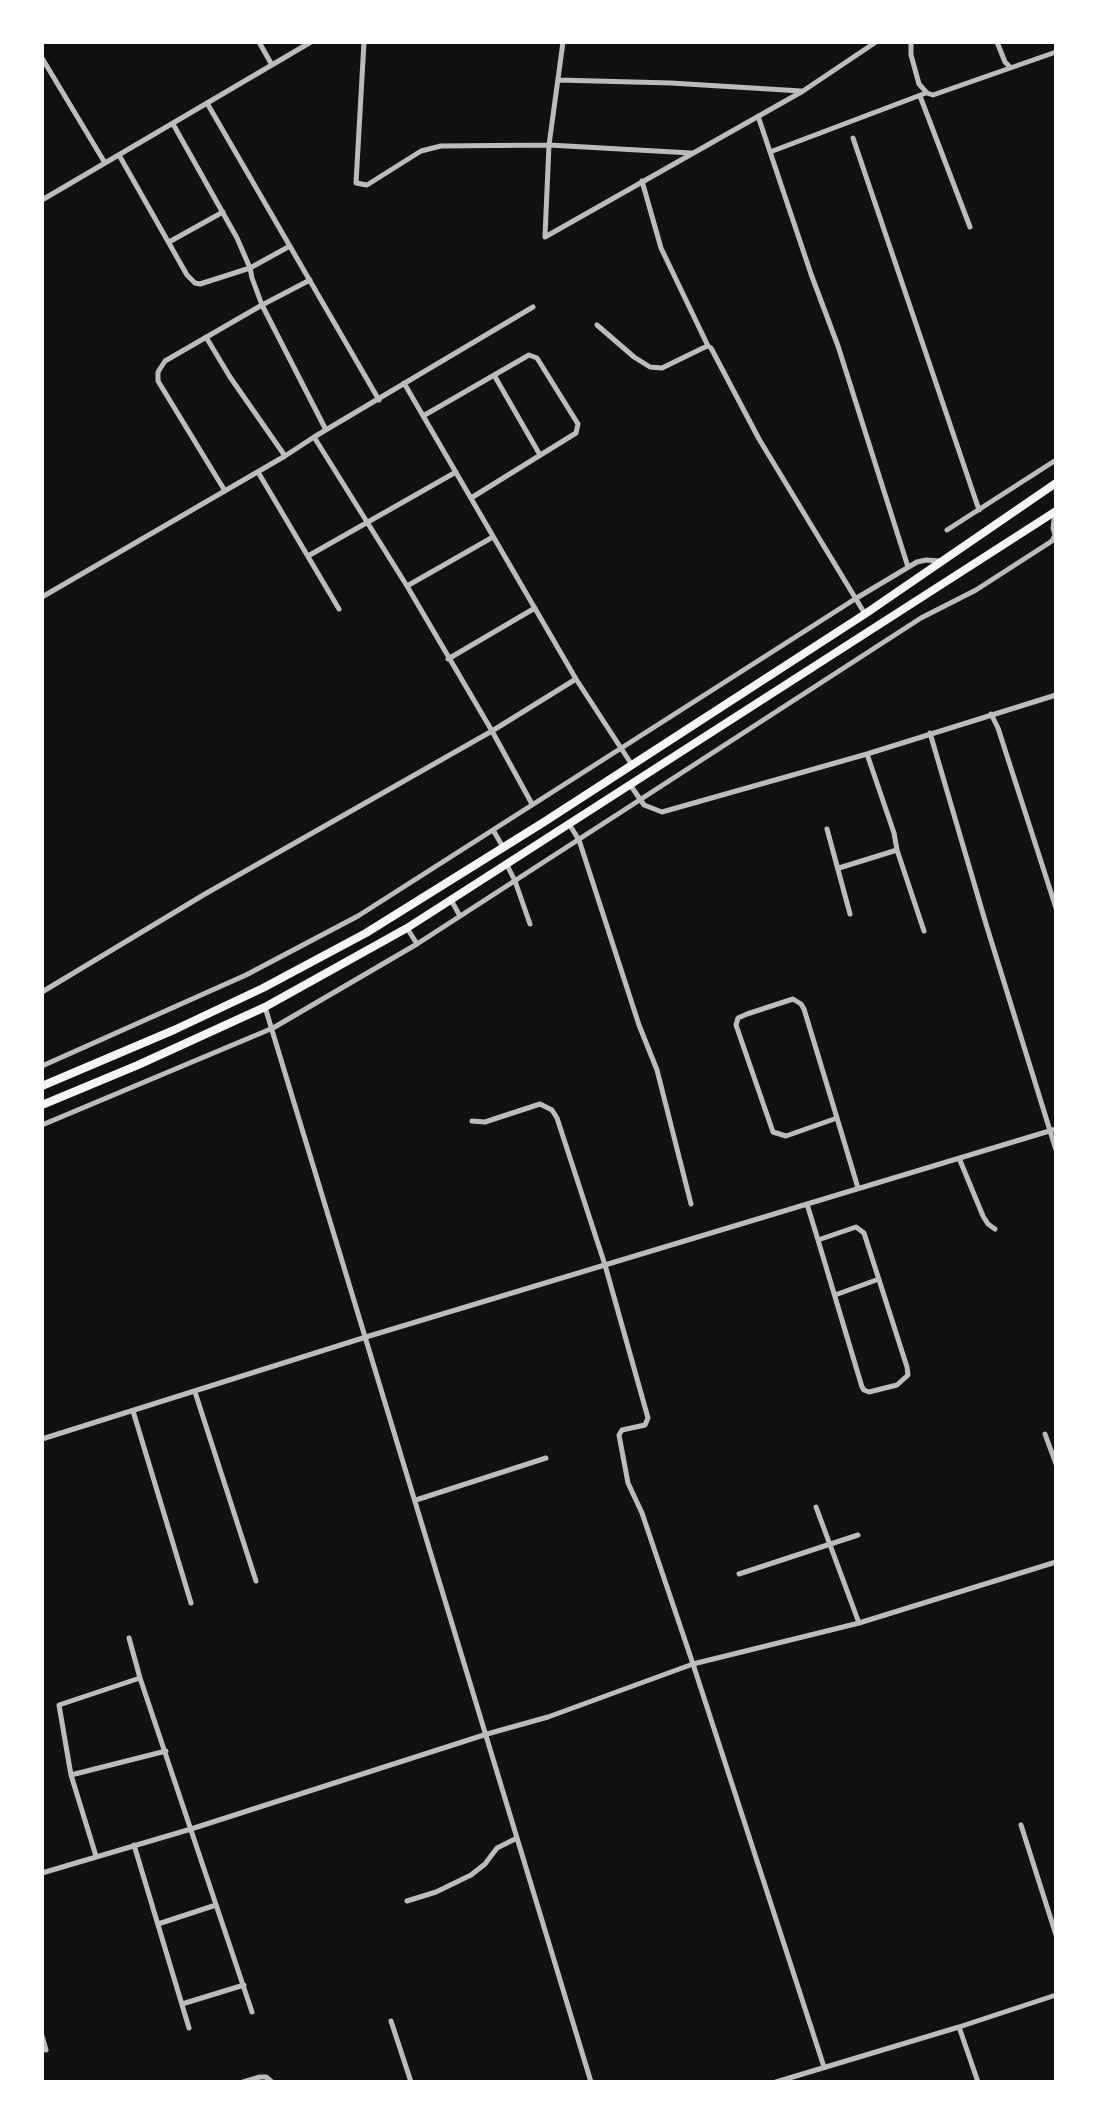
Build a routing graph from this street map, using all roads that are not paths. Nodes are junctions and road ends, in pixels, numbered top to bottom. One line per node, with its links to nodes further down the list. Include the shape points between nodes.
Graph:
1 (259, 42): 10 (street)
2 (311, 42): 10 (street)
3 (364, 42): 20 (street, via 356,183 367,185 421,151 441,146)
4 (563, 42): 12 (street)
5 (876, 42): 13 (street)
6 (911, 42): 14 (street, via 919,84)
7 (997, 42): 11 (street)
8 (1056, 52): 11 (street)
9 (42, 58): 24 (street)
10 (272, 65): 16 (street)
11 (1010, 67): 14 (street, via 939,94)
12 (558, 80): 13 (street); 20 (street)
13 (803, 91): 17 (street)
14 (927, 93): 15 (street)
15 (920, 96): 21 (street); 28 (street)
16 (207, 103): 18 (street); 30 (street)
17 (758, 116): 21 (street); 22 (street)
18 (173, 124): 23 (street); 27 (street)
19 (853, 138): 52 (street)
20 (549, 145): 22 (street); 25 (street, via 545,237)
21 (770, 152): 59 (street)
22 (691, 153): 25 (street)
23 (119, 155): 24 (street); 29 (street)
24 (105, 163): 26 (street)
25 (642, 181): 37 (street, via 661,248)
26 (42, 200)
27 (223, 212): 29 (street); 31 (street)
28 (970, 227)
29 (169, 242): 31 (street, via 195,283)
30 (290, 246): 31 (street); 32 (street)
31 (250, 268): 33 (street)
32 (310, 280): 33 (street); 40 (street)
33 (262, 305): 36 (street); 42 (street)
34 (533, 307): 39 (street)
35 (597, 325): 37 (street, via 650,367 662,368)
36 (206, 337): 45 (street); 50 (street, via 165,361 158,381)
37 (708, 346): 62 (street)
38 (494, 375): 41 (street); 44 (street); 44 (street, via 534,355 578,424 576,433)
39 (404, 383): 40 (street); 41 (street)
40 (379, 400): 42 (street)
41 (423, 416): 48 (street)
42 (326, 430): 43 (street)
43 (314, 437): 45 (street); 54 (street)
44 (540, 455): 51 (street)
45 (285, 456): 47 (street)
46 (1056, 460): 52 (street)
47 (258, 472): 50 (street); 57 (street)
48 (456, 472): 51 (street); 54 (street)
49 (1056, 483): 58 (highway)
50 (225, 491): 61 (street)
51 (471, 498): 56 (street)
52 (979, 510): 55 (street)
53 (1055, 511): 75 (highway); 76 (street, via 1052,541 908,626)
54 (367, 523): 57 (street); 60 (street)
55 (947, 530)
56 (493, 537): 60 (street); 63 (street)
57 (308, 556): 64 (street)
58 (941, 561): 59 (street); 65 (highway)
59 (908, 567): 62 (street)
60 (407, 586): 66 (street)
61 (42, 597)
62 (855, 599): 65 (street); 72 (street)
63 (535, 608): 66 (street); 67 (street)
64 (339, 609)
65 (865, 614): 74 (highway)
66 (448, 659): 70 (street)
67 (576, 679): 70 (street); 72 (street)
68 (1056, 695): 69 (street)
69 (991, 714): 71 (street); 88 (street)
70 (492, 731): 77 (street); 95 (street)
71 (930, 733): 73 (street); 104 (street)
72 (621, 747): 74 (street); 77 (street)
73 (867, 754): 76 (street, via 662,812); 83 (street)
74 (632, 765): 82 (highway)
75 (631, 786): 76 (street); 78 (highway)
76 (640, 801): 81 (street)
77 (532, 804): 80 (street)
78 (569, 824): 81 (street); 84 (highway)
79 (827, 829): 85 (street)
80 (493, 830): 82 (street); 98 (street, via 300,948)
81 (579, 840): 86 (street); 108 (street, via 657,1070)
82 (503, 847): 99 (highway, via 318,960)
83 (897, 850): 85 (street); 93 (street)
84 (506, 864): 86 (street); 87 (highway)
85 (839, 868): 89 (street)
86 (515, 881): 90 (street); 91 (street)
87 (451, 900): 90 (street); 92 (highway)
88 (1056, 908)
89 (850, 914)
90 (460, 916): 94 (street)
91 (530, 924)
92 (407, 928): 94 (street); 96 (highway)
93 (924, 931)
94 (417, 944): 97 (street)
95 (42, 992)
96 (265, 1007): 97 (street); 100 (highway)
97 (273, 1028): 103 (street); 115 (street)
98 (42, 1066)
99 (42, 1086)
100 (42, 1105)
101 (837, 1118): 101 (street, via 798,1001 738,1018 773,1132 786,1136); 107 (street)
102 (472, 1121): 112 (street, via 485,1122 540,1104 552,1110)
103 (42, 1125)
104 (1053, 1130): 105 (street); 106 (street)
105 (1056, 1150)
106 (959, 1158): 107 (street); 110 (street, via 983,1216)
107 (858, 1188): 109 (street)
108 (691, 1204)
109 (807, 1204): 111 (street); 112 (street)
110 (995, 1229)
111 (818, 1240): 113 (street, via 861,1229); 114 (street)
112 (605, 1265): 115 (street); 132 (street, via 648,1418 645,1425 619,1435 628,1483)
113 (879, 1279): 114 (street); 114 (street, via 907,1367 908,1375 897,1385 864,1390)
114 (835, 1295)
115 (366, 1337): 116 (street); 122 (street)
116 (195, 1392): 117 (street); 128 (street)
117 (133, 1411): 119 (street); 129 (street)
118 (1045, 1434): 121 (street)
119 (42, 1439)
120 (546, 1458): 122 (street)
121 (1056, 1464)
122 (416, 1500): 134 (street)
123 (816, 1507): 125 (street)
124 (858, 1535): 125 (street)
125 (830, 1545): 127 (street); 130 (street)
126 (1056, 1562): 130 (street)
127 (739, 1574)
128 (256, 1581)
129 (191, 1603)
130 (859, 1623): 132 (street)
131 (129, 1638): 133 (street)
132 (693, 1664): 134 (street); 156 (street)
133 (140, 1678): 135 (street); 136 (street, via 59,1705)
134 (487, 1734): 138 (street); 139 (street)
135 (166, 1751): 136 (street); 138 (street)
136 (71, 1775): 141 (street)
137 (1021, 1825): 146 (street)
138 (191, 1829): 140 (street); 144 (street)
139 (517, 1838): 143 (street, via 497,1848 471,1875); 160 (street)
140 (134, 1845): 141 (street); 145 (street)
141 (96, 1856): 142 (street)
142 (42, 1873)
143 (407, 1901)
144 (216, 1905): 145 (street); 147 (street)
145 (158, 1924): 149 (street)
146 (1056, 1935)
147 (244, 1985): 149 (street); 150 (street)
148 (1056, 1995): 152 (street)
149 (182, 2004): 153 (street)
150 (252, 2012)
151 (391, 2021): 159 (street)
152 (959, 2027): 156 (street); 162 (street)
153 (189, 2028)
154 (42, 2036): 155 (street)
155 (46, 2050)
156 (824, 2067): 161 (street)
157 (243, 2082): 158 (street, via 260,2077)
158 (272, 2082)
159 (411, 2082)
160 (591, 2082)
161 (776, 2082)
162 (978, 2082)

